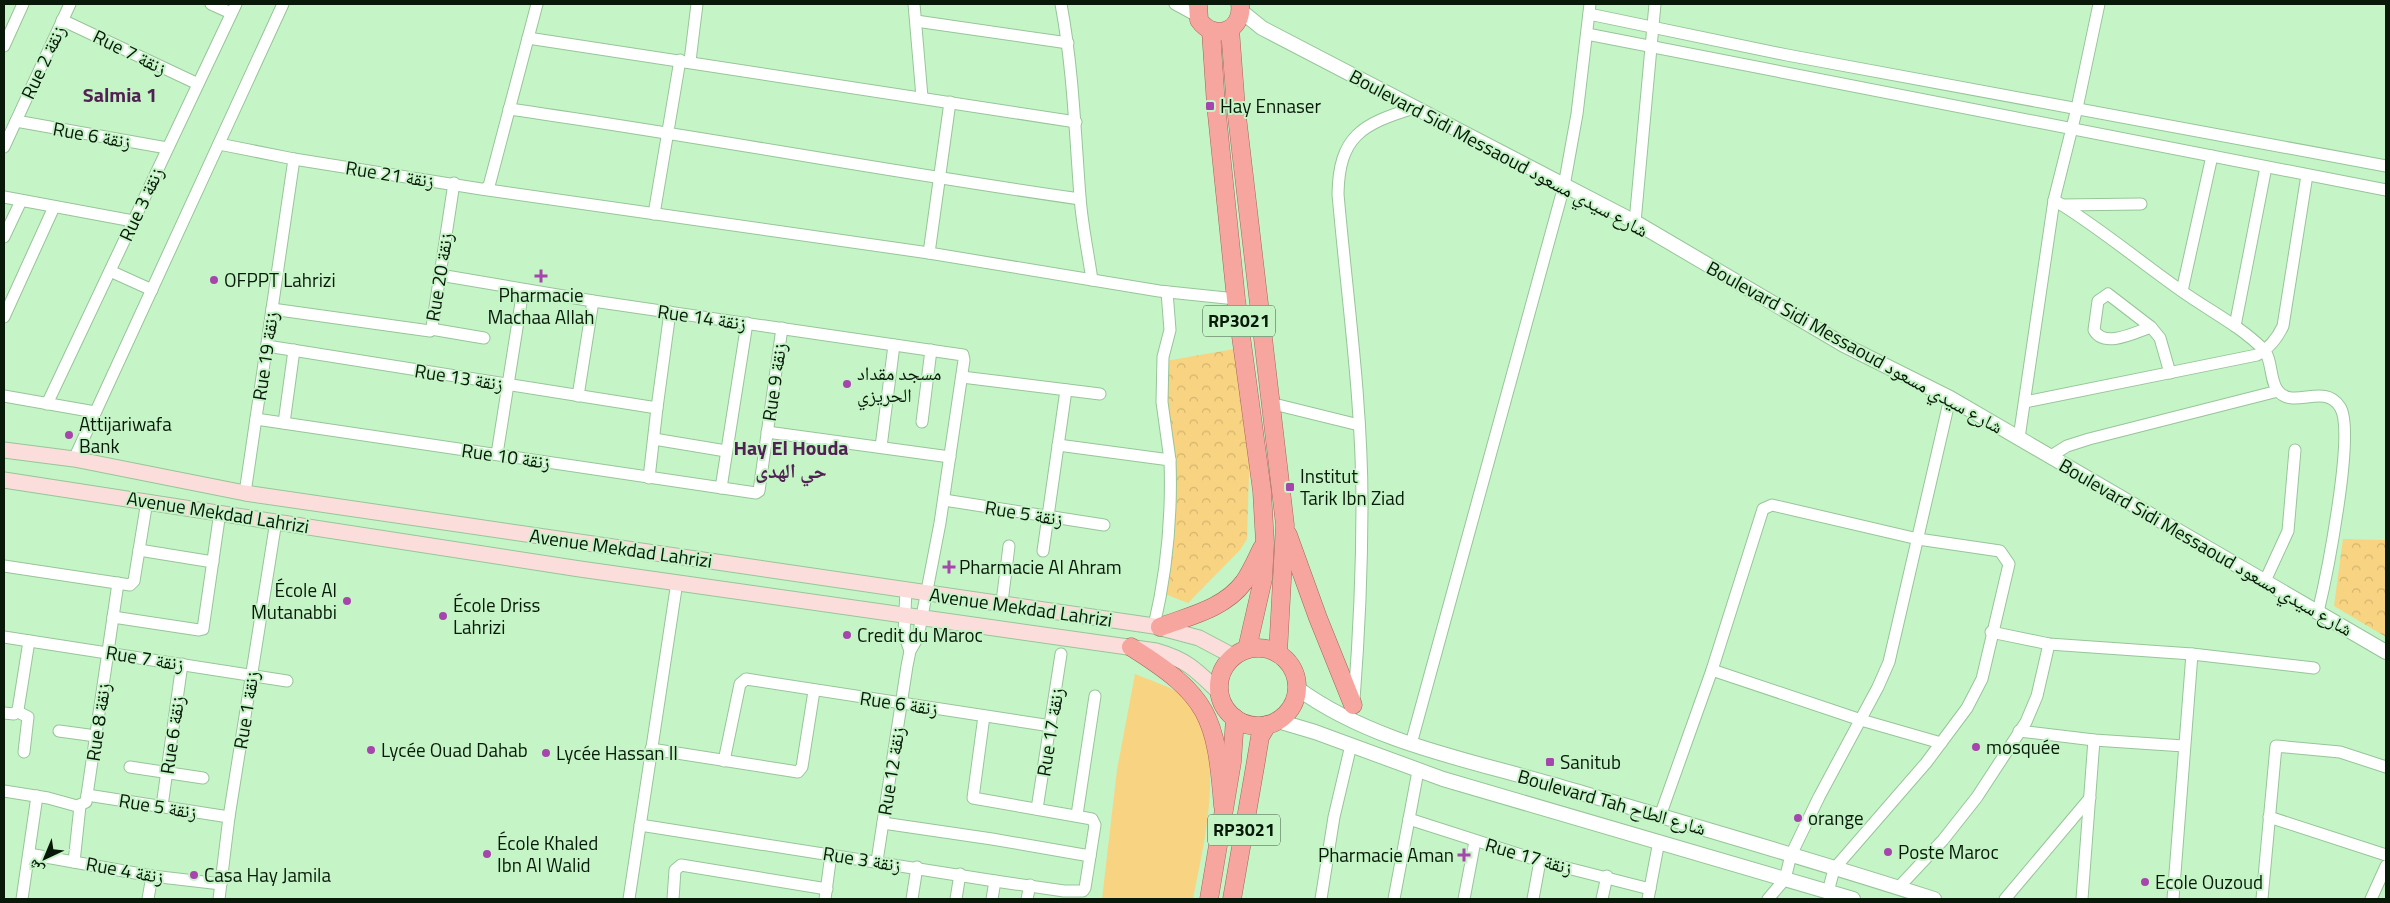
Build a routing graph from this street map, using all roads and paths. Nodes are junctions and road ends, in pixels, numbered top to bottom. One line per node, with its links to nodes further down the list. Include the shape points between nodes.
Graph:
1 (23, 4): 24 (street)
2 (70, 4): 17 (street, Rue 2 زنقة)
3 (211, 4): 13 (street)
4 (283, 4): 37 (street)
5 (537, 4): 22 (street)
6 (697, 4): 26 (street)
7 (914, 4): 18 (street)
8 (1061, 4): 23 (street)
9 (1175, 4): 14 (street)
10 (1180, 4): 14 (street)
11 (1656, 4): 19 (street)
12 (2099, 4): 31 (street)
13 (233, 8): 27 (street, Rue 3 زنقة)
14 (1195, 8): 20 (highway, via 1203,26)
15 (1590, 9): 19 (street); 21 (street)
16 (1237, 17): 20 (highway, via 1223,32); 30 (street, Boulevard Sidi Messaoud شارع سيدي مسعود); 94 (highway, RP3021, via 1236,108)
17 (62, 20): 27 (street, Rue 7 زنقة); 33 (street, Rue 2 زنقة)
18 (916, 21): 23 (street); 28 (street)
19 (1653, 26): 25 (street); 31 (street, via 1787,55)
20 (1211, 31): 68 (highway, RP3021)
21 (1587, 34): 25 (street); 47 (street)
22 (528, 38): 26 (street); 32 (street)
23 (1068, 43): 34 (street)
24 (4, 46)
25 (1651, 46): 35 (street); 58 (street)
26 (685, 60): 28 (street); 36 (street)
27 (198, 84): 39 (street, Rue 3 زنقة)
28 (922, 97): 29 (street)
29 (950, 102): 34 (street); 45 (street)
30 (1414, 108): 47 (street, Boulevard Sidi Messaoud شارع سيدي مسعود); 101 (street, via 1383,117 1359,132 1344,151 1338,172)
31 (2077, 108): 35 (street); 42 (street)
32 (509, 109): 36 (street); 48 (street, via 489,186)
33 (16, 121): 38 (street, Rue 2 زنقة); 39 (street, Rue 6 زنقة)
34 (1076, 122): 51 (street)
35 (2072, 130): 40 (street); 53 (street)
36 (668, 132): 45 (street); 56 (street)
37 (219, 144): 41 (street, Rue 21 زنقة); 64 (street)
38 (4, 147)
39 (167, 148): 57 (street, Rue 3 زنقة)
40 (2212, 156): 43 (street); 66 (street)
41 (294, 159): 46 (street, Rue 21 زنقة); 70 (street, Rue 19 زنقة)
42 (2386, 166)
43 (2266, 167): 44 (street); 74 (street)
44 (2308, 175): 49 (street); 83 (street, via 2283,326)
45 (939, 179): 51 (street); 60 (street)
46 (454, 183): 48 (street, Rue 21 زنقة); 62 (street, Rue 20 زنقة)
47 (1564, 186): 58 (street, Boulevard Sidi Messaoud شارع سيدي مسعود); 179 (street)
48 (485, 189): 56 (street, Rue 21 زنقة)
49 (2386, 190)
50 (4, 197): 52 (street)
51 (1080, 199): 63 (street)
52 (20, 201): 55 (street); 59 (street)
53 (2058, 203): 54 (street); 66 (street); 93 (street)
54 (2141, 204)
55 (54, 207): 57 (street); 72 (street)
56 (654, 214): 60 (street, Rue 21 زنقة)
57 (133, 222): 61 (street, Rue 3 زنقة)
58 (1635, 222): 92 (street, Boulevard Sidi Messaoud شارع سيدي مسعود, via 1844,346)
59 (4, 237)
60 (929, 253): 63 (street, Rue 21 زنقة)
61 (110, 271): 64 (street); 95 (street, Rue 3 زنقة)
62 (440, 275): 65 (street, Rue 14 زنقة); 77 (street, Rue 20 زنقة)
63 (1092, 280): 67 (street, Rue 21 زنقة)
64 (152, 290): 97 (street)
65 (523, 290): 69 (street, Rue 14 زنقة); 86 (street)
66 (2182, 291): 74 (street)
67 (1166, 292): 68 (street, Rue 21 زنقة); 114 (street, via 1170,330 1163,357 1162,402)
68 (1236, 299): 128 (highway, RP3021, via 1262,491)
69 (592, 300): 71 (street, Rue 14 زنقة); 91 (street)
70 (272, 309): 77 (street, Rue 20 زنقة, via 425,332); 80 (street, Rue 19 زنقة)
71 (670, 312): 73 (street, Rue 14 زنقة); 96 (street)
72 (4, 317)
73 (746, 323): 76 (street, Rue 14 زنقة); 109 (street)
74 (2235, 326): 83 (street)
75 (2151, 327): 75 (street, via 2108,294 2098,301 2094,330 2101,338 2115,338); 84 (street, via 2160,338)
76 (782, 328): 79 (street, Rue 14 زنقة); 102 (street, Rue 9 زنقة)
77 (431, 330): 78 (street)
78 (484, 338)
79 (894, 345): 82 (street, Rue 14 زنقة); 106 (street)
80 (267, 346): 81 (street, Rue 13 زنقة); 98 (street, Rue 19 زنقة)
81 (294, 350): 86 (street, Rue 13 زنقة); 100 (street)
82 (931, 350): 85 (street, Rue 14 زنقة, via 964,356); 99 (street)
83 (2266, 351): 84 (street); 88 (street)
84 (2170, 373): 93 (street)
85 (962, 376): 87 (street); 112 (street)
86 (508, 385): 91 (street, Rue 13 زنقة); 110 (street)
87 (1066, 390): 89 (street); 105 (street)
88 (2278, 391): 111 (street, via 2067,446); 140 (street, via 2294,398 2320,395 2332,399 2344,418 2345,436 2333,539)
89 (1100, 394)
90 (4, 396): 95 (street)
91 (578, 396): 96 (street, Rue 13 زنقة)
92 (1950, 398): 103 (street, Boulevard Sidi Messaoud شارع سيدي مسعود); 127 (street)
93 (2025, 402): 103 (street)
94 (1270, 403): 101 (street); 126 (highway, RP3021)
95 (47, 404): 97 (street)
96 (654, 407): 104 (street)
97 (96, 412): 113 (street)
98 (256, 419): 100 (street, Rue 10 زنقة); 118 (street, Rue 19 زنقة)
99 (922, 422)
100 (284, 423): 110 (street, Rue 10 زنقة)
101 (1359, 425): 167 (street, via 1362,503)
102 (767, 432): 106 (street); 119 (street, Rue 9 زنقة)
103 (2020, 438): 111 (street, Boulevard Sidi Messaoud شارع سيدي مسعود)
104 (654, 439): 109 (street); 115 (street)
105 (1058, 445): 114 (street); 123 (street)
106 (881, 448): 112 (street)
107 (4, 450): 113 (main road, Avenue Mekdad Lahrizi)
108 (2295, 450): 134 (street, via 2288,530)
109 (726, 451): 117 (street)
110 (497, 454): 115 (street, Rue 10 زنقة)
111 (2051, 456): 134 (street, Boulevard Sidi Messaoud شارع سيدي مسعود)
112 (950, 457): 120 (street)
113 (74, 459): 118 (main road, Avenue Mekdad Lahrizi)
114 (1170, 460): 144 (street, via 1172,505)
115 (650, 478): 117 (street, Rue 10 زنقة)
116 (4, 480): 121 (main road, Avenue Mekdad Lahrizi)
117 (721, 488): 119 (street, Rue 10 زنقة)
118 (245, 493): 137 (main road, Avenue Mekdad Lahrizi)
119 (756, 494)
120 (944, 500): 123 (street, Rue 5 زنقة); 138 (street)
121 (147, 501): 122 (main road, Avenue Mekdad Lahrizi); 130 (street)
122 (220, 512): 124 (main road, Avenue Mekdad Lahrizi); 132 (street, Rue 7 زنقة)
123 (1048, 516): 125 (street, Rue 5 زنقة); 131 (street)
124 (276, 521): 135 (main road, Avenue Mekdad Lahrizi); 160 (street, Rue 1 زنقة)
125 (1104, 525)
126 (1285, 525): 154 (highway, RP3021); 167 (highway)
127 (1918, 540): 145 (street, via 2000,551 2006,557 2009,564); 159 (street, via 1805,511 1767,506 1763,509); 171 (street, via 1891,655)
128 (1265, 544): 144 (highway, via 1249,574 1233,594 1210,608); 153 (highway, RP3021, via 1264,579)
129 (1008, 546): 139 (street)
130 (139, 550): 132 (street); 136 (street, via 132,584)
131 (1043, 552)
132 (213, 562): 142 (street, Rue 7 زنقة, via 202,630)
133 (4, 566): 136 (street)
134 (2265, 581): 140 (street, Boulevard Sidi Messaoud شارع سيدي مسعود)
135 (677, 582): 141 (main road, Avenue Mekdad Lahrizi); 182 (street)
136 (118, 583): 142 (street, Rue 8 زنقة)
137 (906, 589): 138 (main road, Avenue Mekdad Lahrizi); 141 (street, Rue 12 زنقة)
138 (927, 593): 139 (main road, Avenue Mekdad Lahrizi); 143 (street, Rue 12 زنقة)
139 (1002, 602): 144 (main road, Avenue Mekdad Lahrizi)
140 (2318, 612): 152 (street, Boulevard Sidi Messaoud شارع سيدي مسعود)
141 (905, 614): 143 (main road, Avenue Mekdad Lahrizi); 150 (street, Rue 12 زنقة, via 904,634)
142 (113, 617): 151 (street, Rue 8 زنقة)
143 (922, 617): 149 (main road, Avenue Mekdad Lahrizi); 150 (street, Rue 12 زنقة, via 917,642)
144 (1157, 626): 153 (main road, Avenue Mekdad Lahrizi)
145 (1991, 632): 148 (street); 178 (street, via 1982,680)
146 (4, 637): 147 (street, Rue 7 زنقة)
147 (29, 641): 151 (street, Rue 7 زنقة); 168 (street)
148 (2049, 644): 156 (street); 175 (street, via 2036,696)
149 (1131, 647): 164 (main road, Avenue Mekdad Lahrizi, via 1180,658); 195 (highway, via 1180,680 1204,711 1217,746)
150 (910, 651): 166 (street, Rue 12 زنقة)
151 (108, 652): 157 (street, Rue 7 زنقة); 176 (street, Rue 8 زنقة)
152 (2386, 652)
153 (1240, 653): 154 (highway, via 1263,648); 164 (highway, RP3021, via 1221,675)
154 (1278, 653): 162 (highway, via 1293,668)
155 (1061, 654): 173 (street, Rue 17 زنقة)
156 (2192, 654): 158 (street); 181 (street)
157 (182, 664): 160 (street, Rue 7 زنقة); 188 (street, Rue 6 زنقة)
158 (2314, 668)
159 (1712, 670): 171 (street); 198 (street)
160 (252, 675): 161 (street, Rue 7 زنقة); 199 (street, Rue 1 زنقة)
161 (287, 681)
162 (1298, 688): 167 (street, Boulevard Tah شارع الطاح); 172 (highway, RP3021, via 1290,709)
163 (814, 690): 166 (street, Rue 6 زنقة); 184 (street, Rue 6 زنقة, via 746,680 740,684); 184 (street, via 800,771)
164 (1220, 693): 170 (highway)
165 (1094, 696): 197 (street)
166 (901, 702): 169 (street, Rue 6 زنقة); 202 (street, Rue 12 زنقة)
167 (1353, 712): 179 (street, Boulevard Tah شارع الطاح)
168 (12, 713): 183 (street, via 28,717)
169 (984, 716): 173 (street, Rue 6 زنقة); 196 (street, via 973,798)
170 (1235, 718): 172 (highway, via 1253,726); 195 (highway, RP3021, via 1232,762)
171 (1861, 720): 178 (street); 208 (street)
172 (1272, 723): 180 (street, Boulevard Tah شارع الطاح); 239 (highway, RP3021, via 1260,737)
173 (1051, 726): 196 (street, Rue 17 زنقة)
174 (59, 730): 176 (street)
175 (2019, 731): 177 (street); 224 (street, via 1977,797)
176 (96, 736): 193 (street, Rue 8 زنقة)
177 (2094, 740): 181 (street); 192 (street)
178 (1941, 743): 216 (street)
179 (1411, 744): 198 (street, Boulevard Tah شارع الطاح)
180 (1350, 745): 187 (street, Boulevard Tah شارع الطاح); 240 (street)
181 (2184, 746): 250 (street)
182 (652, 749): 184 (street); 203 (street)
183 (24, 752)
184 (724, 761)
185 (130, 767): 188 (street)
186 (2386, 767): 200 (street, via 2340,752 2276,746)
187 (1418, 771): 201 (street); 205 (street, Boulevard Tah شارع الطاح)
188 (167, 773): 189 (street); 194 (street, Rue 6 زنقة)
189 (203, 778)
190 (4, 791): 191 (street)
191 (37, 796): 193 (street); 206 (street)
192 (2090, 798): 248 (street); 249 (street)
193 (85, 801): 194 (street, Rue 5 زنقة); 213 (street, Rue 8 زنقة)
194 (162, 806): 199 (street, Rue 5 زنقة)
195 (1223, 806): 238 (highway, RP3021)
196 (1037, 809): 197 (street)
197 (1077, 815): 210 (street, via 1090,818 1095,825)
198 (1660, 816): 208 (street, Boulevard Tah شارع الطاح)
199 (229, 817): 222 (street, Rue 1 زنقة)
200 (2269, 818): 209 (street); 251 (street)
201 (1408, 819): 204 (street, Rue 17 زنقة); 241 (street)
202 (883, 823): 210 (street); 211 (street, Rue 12 زنقة)
203 (640, 825): 207 (street, Rue 3 زنقة); 232 (street)
204 (1475, 841): 212 (street, Rue 17 زنقة); 242 (street)
205 (1659, 841): 220 (street, Boulevard Tah شارع الطاح); 227 (street)
206 (30, 854): 213 (street, Rue 4 زنقة); 229 (street)
207 (832, 854): 211 (street, Rue 3 زنقة); 226 (street)
208 (1790, 855): 216 (street, Boulevard Tah شارع الطاح); 220 (street)
209 (2386, 855)
210 (1090, 856): 228 (street, Rue 3 زنقة, via 1083,891)
211 (877, 861): 215 (street, Rue 3 زنقة)
212 (1540, 861): 219 (street, Rue 17 زنقة); 243 (street)
213 (74, 862): 218 (street, Rue 4 زنقة)
214 (2386, 866): 252 (street)
215 (917, 867): 217 (street, Rue 3 زنقة); 234 (street)
216 (1834, 868): 224 (street, Boulevard Tah شارع الطاح); 225 (street)
217 (960, 874): 221 (street, Rue 3 زنقة); 235 (street)
218 (152, 876): 222 (street, Rue 4 زنقة); 230 (street)
219 (1607, 876): 227 (street, Rue 17 زنقة); 244 (street)
220 (1785, 879): 225 (street, Boulevard Tah شارع الطاح); 245 (street)
221 (995, 881): 223 (street, Rue 3 زنقة); 236 (street)
222 (222, 884): 231 (street, Rue 1 زنقة)
223 (1030, 884): 228 (street, Rue 3 زنقة); 237 (street)
224 (1898, 888): 247 (street, Boulevard Tah شارع الطاح)
225 (1828, 892): 246 (street, Boulevard Tah شارع الطاح)
226 (826, 894): 233 (street, via 681,865 675,870)
227 (1649, 894)
228 (1063, 895)
229 (22, 899)
230 (148, 899)
231 (219, 899)
232 (629, 899)
233 (673, 899)
234 (912, 899)
235 (956, 899)
236 (992, 899)
237 (1027, 899)
238 (1209, 899)
239 (1232, 899)
240 (1321, 899)
241 (1394, 899)
242 (1464, 899)
243 (1532, 899)
244 (1602, 899)
245 (1768, 899)
246 (1853, 899)
247 (1934, 899)
248 (2005, 899)
249 (2082, 899)
250 (2173, 899)
251 (2262, 899)
252 (2371, 899)

